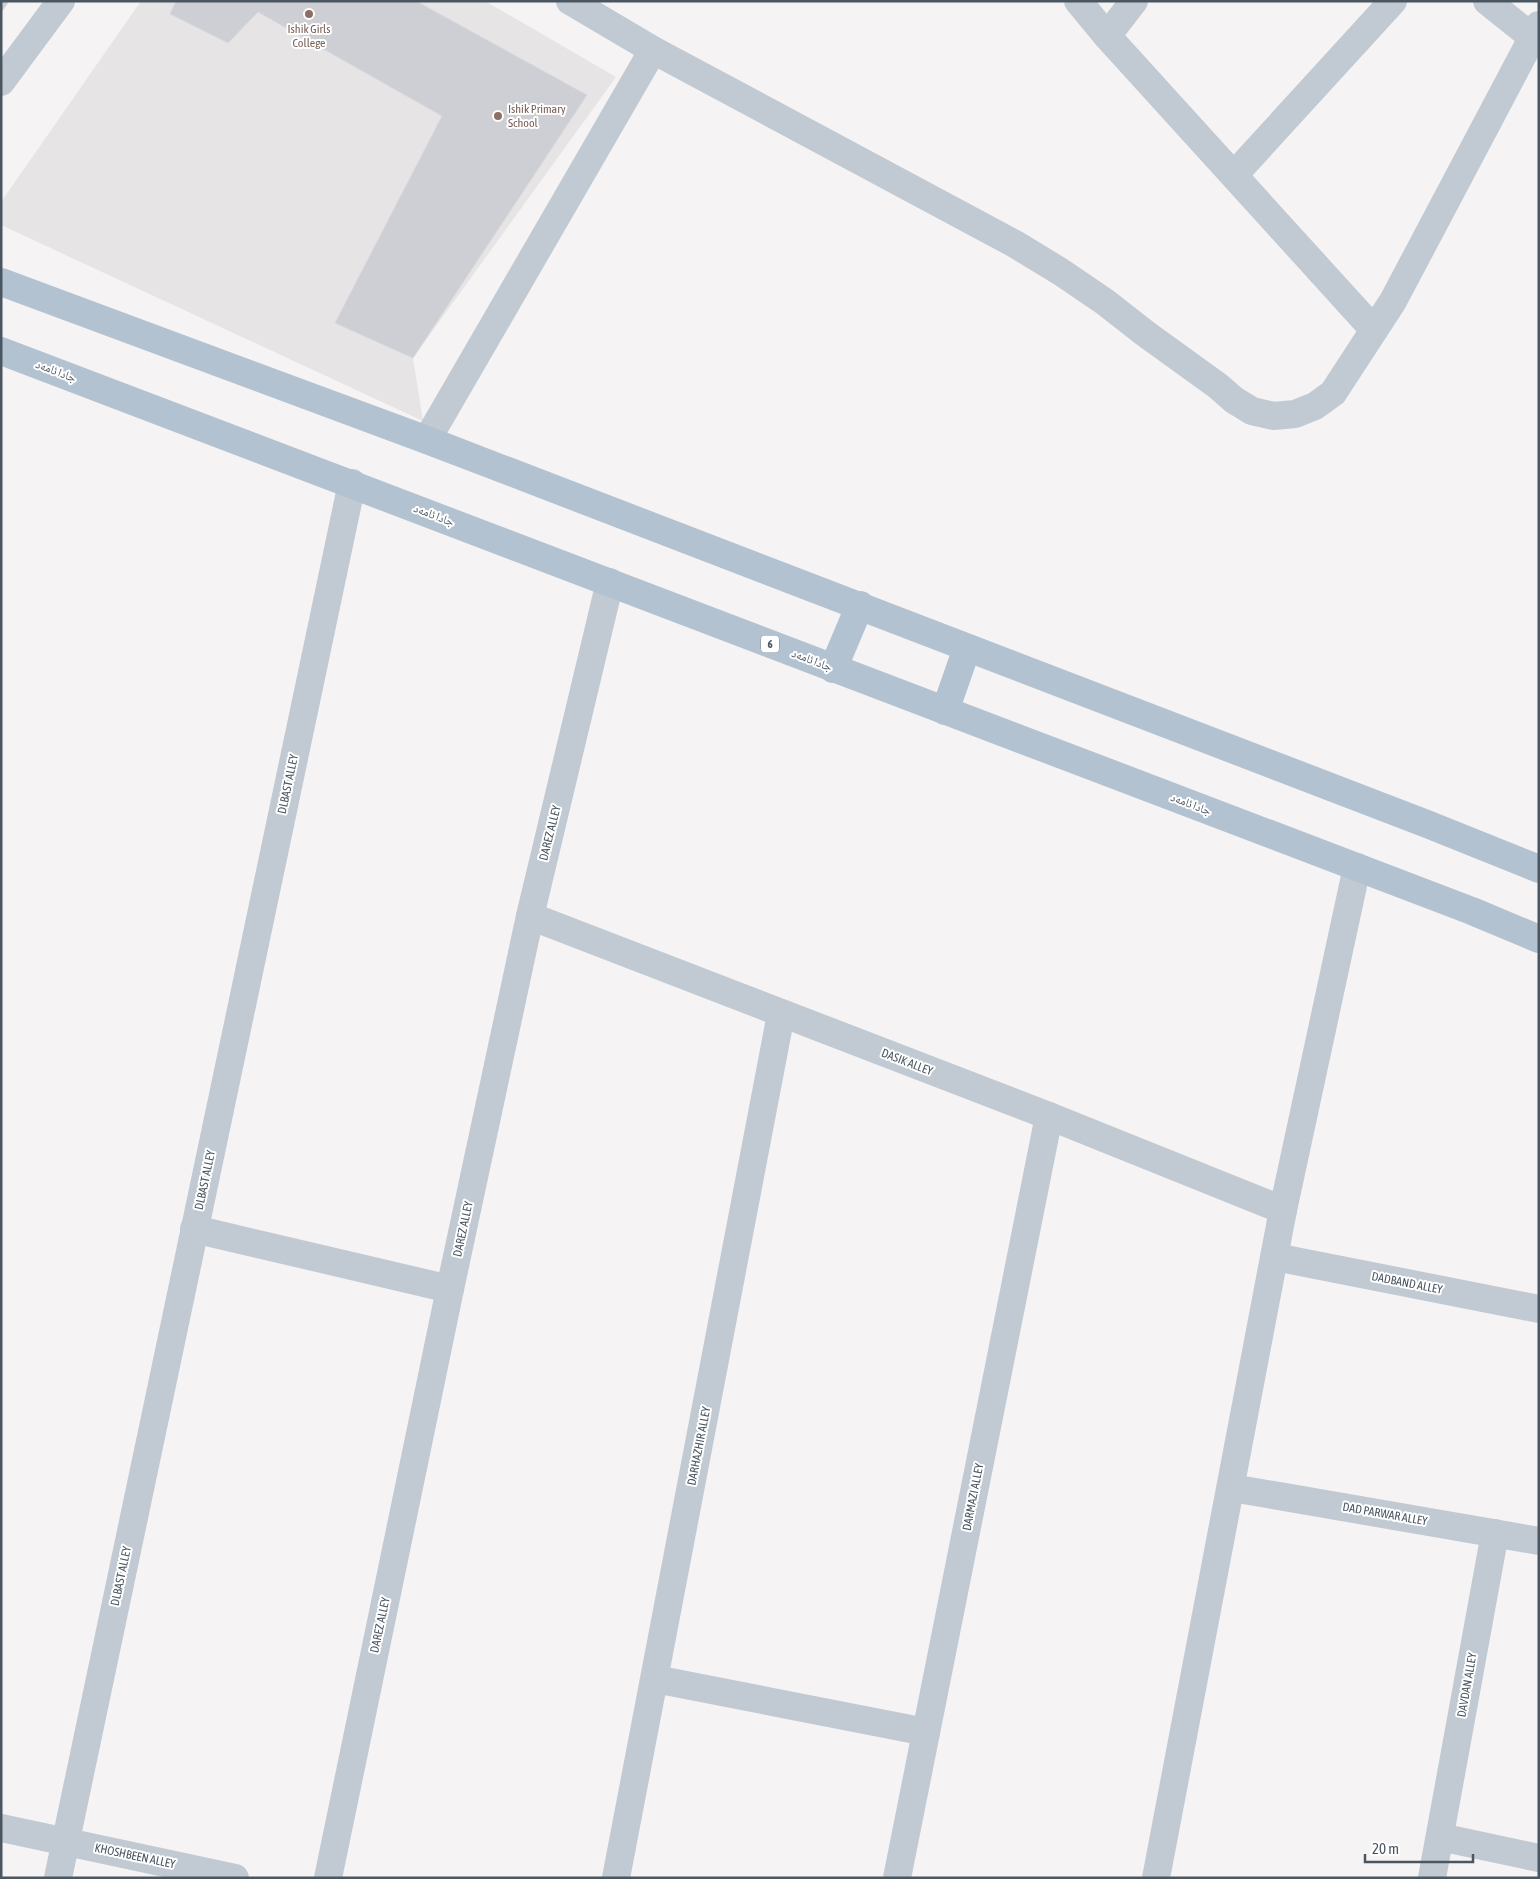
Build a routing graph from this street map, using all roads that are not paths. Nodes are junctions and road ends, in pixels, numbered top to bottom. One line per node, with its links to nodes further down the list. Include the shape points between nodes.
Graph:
1 (60, 1): 10 (street)
2 (570, 1): 9 (street)
3 (1078, 1): 8 (street)
4 (1134, 1): 8 (street)
5 (1393, 1): 11 (street)
6 (1487, 1): 7 (street)
7 (1537, 31): 13 (street, via 1393,301)
8 (1107, 36): 11 (street)
9 (653, 50): 13 (street, via 1015,244 1105,302 1252,411 1274,416 1295,414 1315,406 1332,393); 15 (street)
10 (1, 82)
11 (1234, 176): 13 (street)
12 (1, 282): 15 (main road)
13 (1374, 330)
14 (1, 351): 16 (main road, جادا ئامەد / 6)
15 (427, 440): 18 (main road)
16 (352, 483): 17 (main road, جادا ئامەد / 6); 29 (street, DLBAST ALLEY)
17 (610, 582): 20 (main road, جادا ئامەد / 6); 24 (street, DAREZ ALLEY)
18 (860, 605): 19 (main road); 20 (main road)
19 (967, 648): 21 (main road); 23 (main road)
20 (834, 669): 21 (main road, جادا ئامەد / 6)
21 (945, 711): 22 (main road, جادا ئامەد / 6)
22 (1357, 867): 25 (main road, جادا ئامەد / 6); 28 (street)
23 (1539, 869)
24 (530, 916): 26 (street, DASIK ALLEY); 31 (street, DAREZ ALLEY)
25 (1539, 939)
26 (781, 1014): 27 (street, DASIK ALLEY); 36 (street, DARHAZHIR ALLEY)
27 (1049, 1116): 28 (street, DASIK ALLEY); 37 (street, DARMAZI ALLEY)
28 (1284, 1210): 30 (street)
29 (194, 1229): 31 (street); 40 (street, DLBAST ALLEY)
30 (1275, 1257): 32 (street, DADBAND ALLEY); 33 (street)
31 (450, 1289): 44 (street, DAREZ ALLEY)
32 (1539, 1309)
33 (1232, 1488): 34 (street, DAD PARWAR ALLEY); 47 (street)
34 (1495, 1533): 35 (street, DAD PARWAR ALLEY); 39 (street, DAVDAN ALLEY)
35 (1539, 1541)
36 (654, 1678): 37 (street); 45 (street, DARHAZHIR ALLEY)
37 (926, 1732): 46 (street, DARMAZI ALLEY)
38 (1, 1828): 40 (street, KHOSHBEEN ALLEY)
39 (1440, 1837): 41 (street); 48 (street, DAVDAN ALLEY)
40 (65, 1841): 42 (street, DLBAST ALLEY); 43 (street, KHOSHBEEN ALLEY)
41 (1539, 1858)
42 (58, 1878)
43 (235, 1878)
44 (328, 1878)
45 (616, 1878)
46 (897, 1878)
47 (1156, 1878)
48 (1432, 1878)

